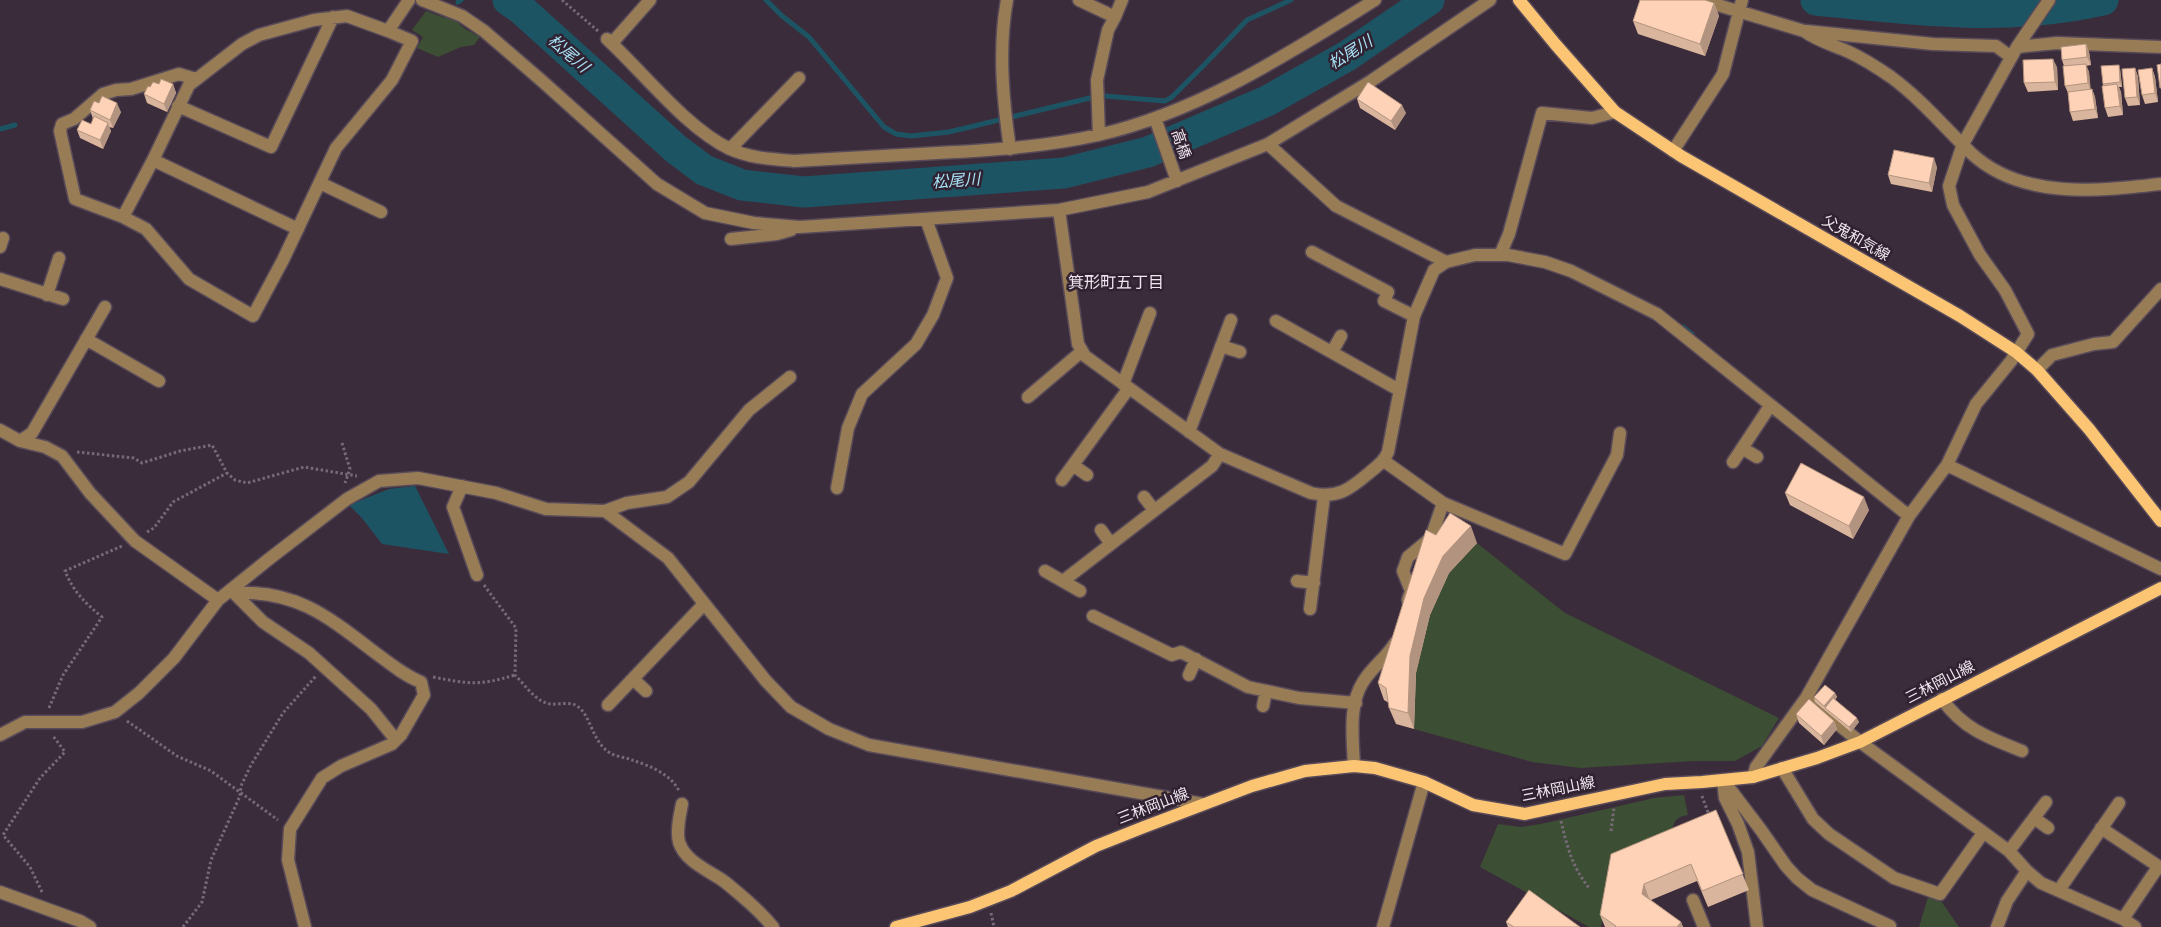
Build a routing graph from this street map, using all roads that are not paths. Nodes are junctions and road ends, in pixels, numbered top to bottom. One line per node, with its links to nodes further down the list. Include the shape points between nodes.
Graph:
1 (409, 0): 15 (street)
2 (422, 0): 38 (street, via 462,16 484,31 657,184 705,213 754,223)
3 (1007, 0): 28 (street, via 1002,75)
4 (1079, 0): 14 (street)
5 (1122, 0): 14 (street)
6 (1375, 0): 23 (street, via 1215,94)
7 (1490, 0): 25 (street, via 1371,81)
8 (1519, 0): 22 (main road, 父鬼和気線)
9 (1702, 0): 12 (street)
10 (2049, 0): 18 (street)
11 (645, 2): 27 (street, via 610,41 698,127)
12 (1740, 7): 16 (street); 29 (street, via 1723,74)
13 (333, 17): 15 (street, via 346,16); 20 (street, via 259,35); 21 (street, via 271,147)
14 (1114, 17): 24 (street, via 1097,80)
15 (388, 31): 32 (street, via 412,41 392,80 336,148)
16 (1804, 31): 18 (street, via 1933,44); 26 (street, via 1863,59 1891,77)
17 (2161, 47): 18 (street, via 2057,43)
18 (2017, 48): 26 (street)
19 (799, 78): 27 (street)
20 (196, 79): 21 (street); 36 (street, via 179,74 103,94 74,119 62,124 60,131 75,199)
21 (178, 106): 30 (street)
22 (1615, 112): 29 (main road, 父鬼和気線); 42 (street, via 1592,118 1542,113 1509,234)
23 (1156, 120): 24 (street); 31 (street, 高橋)
24 (1099, 135): 28 (street)
25 (1268, 144): 31 (street); 44 (street, via 1336,206)
26 (1963, 144): 33 (street, via 2002,174 2035,184 2063,189 2103,190); 60 (street, via 1949,186 1953,205 2028,334)
27 (730, 148): 28 (street, via 760,159 794,161)
28 (1010, 149)
29 (1672, 150): 60 (main road, 父鬼和気線, via 1960,316)
30 (153, 160): 36 (street); 39 (street)
31 (1176, 178): 34 (street, via 1148,192)
32 (320, 183): 35 (street); 39 (street)
33 (2161, 184)
34 (1059, 210): 37 (street); 57 (street)
35 (381, 212)
36 (123, 217): 39 (street, via 146,229 189,279 253,316)
37 (926, 218): 38 (street); 82 (street, via 947,278 933,315 916,344 862,394 848,428)
38 (800, 227): 40 (street, via 776,234)
39 (298, 229)
40 (731, 238)
41 (1312, 252): 51 (street, via 1388,292 1384,301)
42 (1500, 255): 44 (street, via 1475,255); 67 (street, via 1571,270 1657,314)
43 (59, 258): 47 (street)
44 (1446, 262): 51 (street, via 1434,270)
45 (0, 279): 47 (street)
46 (2161, 289): 61 (street, via 2113,342 2052,355)
47 (47, 294): 48 (street)
48 (63, 300)
49 (105, 307): 55 (street)
50 (1150, 313): 64 (street)
51 (1414, 316): 65 (street)
52 (1231, 320): 56 (street)
53 (1276, 320): 59 (street)
54 (1341, 336): 59 (street)
55 (86, 339): 63 (street); 71 (street, via 32,433)
56 (1221, 346): 58 (street); 69 (street)
57 (1081, 352): 64 (street); 66 (street)
58 (1240, 352)
59 (1332, 352): 65 (street)
60 (2016, 352): 61 (main road, 父鬼和気線); 78 (street, via 1976,404)
61 (2037, 370): 89 (main road, 父鬼和気線, via 2089,428)
62 (790, 377): 87 (street, via 749,410 689,482 667,497 627,503)
63 (159, 381)
64 (1126, 386): 69 (street); 77 (street)
65 (1399, 390): 75 (street)
66 (1028, 397)
67 (1770, 406): 72 (street); 88 (street)
68 (0, 430): 71 (street)
69 (1189, 432): 73 (street)
70 (1620, 433): 85 (street, via 1617,455 1564,554)
71 (20, 441): 101 (street, via 45,447 62,456 90,493 135,541)
72 (1742, 448): 74 (street); 76 (street)
73 (1220, 454): 83 (street); 86 (street, via 1212,466)
74 (1757, 457)
75 (1384, 461): 83 (street, via 1350,488); 85 (street)
76 (1733, 462)
77 (1073, 465): 79 (street); 80 (street)
78 (1947, 466): 88 (street); 92 (street)
79 (1087, 475)
80 (1062, 480)
81 (462, 486): 87 (street, via 546,509); 94 (street, via 453,507); 100 (street, via 418,478 378,481 347,499)
82 (837, 488)
83 (1324, 496): 97 (street)
84 (1144, 497): 86 (street)
85 (1443, 503): 104 (street, via 1431,538 1408,557 1403,571 1411,591)
86 (1154, 510): 91 (street)
87 (605, 511): 102 (street, via 668,558)
88 (1909, 516): 112 (street)
89 (2161, 521)
90 (1101, 530): 91 (street)
91 (1111, 544): 95 (street)
92 (2161, 569)
93 (1045, 571): 95 (street)
94 (477, 576)
95 (1063, 581): 99 (street)
96 (1297, 581): 97 (street)
97 (1314, 583): 103 (street)
98 (2161, 588): 113 (main road, 三林岡山線)
99 (1080, 591)
100 (232, 592): 101 (street); 118 (street, via 263,622 309,653 371,709); 118 (street, via 281,595 304,604 406,676 421,682 424,696)
101 (218, 600): 117 (street, via 174,658 139,693 114,712 82,722 25,722)
102 (704, 604): 109 (street); 129 (street, via 792,708 829,729 869,745)
103 (1310, 609)
104 (1406, 609)
105 (1093, 616): 107 (street, via 1172,654 1181,652)
106 (1401, 627): 114 (street, via 1388,655 1363,682)
107 (1196, 659): 108 (street); 110 (street, via 1248,687)
108 (1189, 675)
109 (633, 679): 111 (street); 115 (street)
110 (1266, 690): 114 (street, via 1299,698); 116 (street)
111 (646, 691)
112 (1806, 698): 119 (street); 123 (street, via 1756,767)
113 (1942, 698): 119 (main road, 三林岡山線); 120 (street, via 1976,732)
114 (1356, 703): 121 (street)
115 (608, 705)
116 (1263, 706)
117 (0, 735)
118 (396, 740): 144 (street, via 322,778 290,829 288,860)
119 (1860, 742): 122 (main road, 三林岡山線); 133 (street)
120 (2022, 751)
121 (1354, 766): 125 (main road, 三林岡山線, via 1375,768); 129 (main road, 三林岡山線, via 1305,771)
122 (1782, 768): 123 (main road, 三林岡山線); 133 (street, via 1813,819 1829,834 1894,878 1940,894)
123 (1753, 777): 124 (main road, 三林岡山線)
124 (1723, 780): 125 (main road, 三林岡山線, via 1665,784 1525,814 1473,804); 141 (street, via 1797,878 1812,890); 149 (street, via 1725,798 1748,852)
125 (1424, 782): 147 (street)
126 (2046, 802): 130 (street)
127 (2119, 803): 132 (street)
128 (682, 804): 145 (street, via 678,828 684,852 725,882)
129 (1203, 804): 146 (main road, 三林岡山線, via 1096,846 1011,890 970,907)
130 (2034, 818): 131 (street); 134 (street)
131 (2048, 828)
132 (2102, 828): 135 (street); 137 (street)
133 (1984, 833): 134 (street)
134 (2009, 851): 136 (street)
135 (2160, 868): 140 (street)
136 (2027, 871): 137 (street); 150 (street, via 2007,901)
137 (2059, 890): 140 (street)
138 (0, 892): 143 (street)
139 (1693, 900): 148 (street)
140 (2123, 919): 151 (street)
141 (1877, 924): 142 (street)
142 (1890, 926)
143 (90, 927)
144 (305, 927)
145 (773, 927)
146 (896, 927)
147 (1383, 927)
148 (1704, 927)
149 (1757, 927)
150 (1997, 927)
151 (2135, 927)

